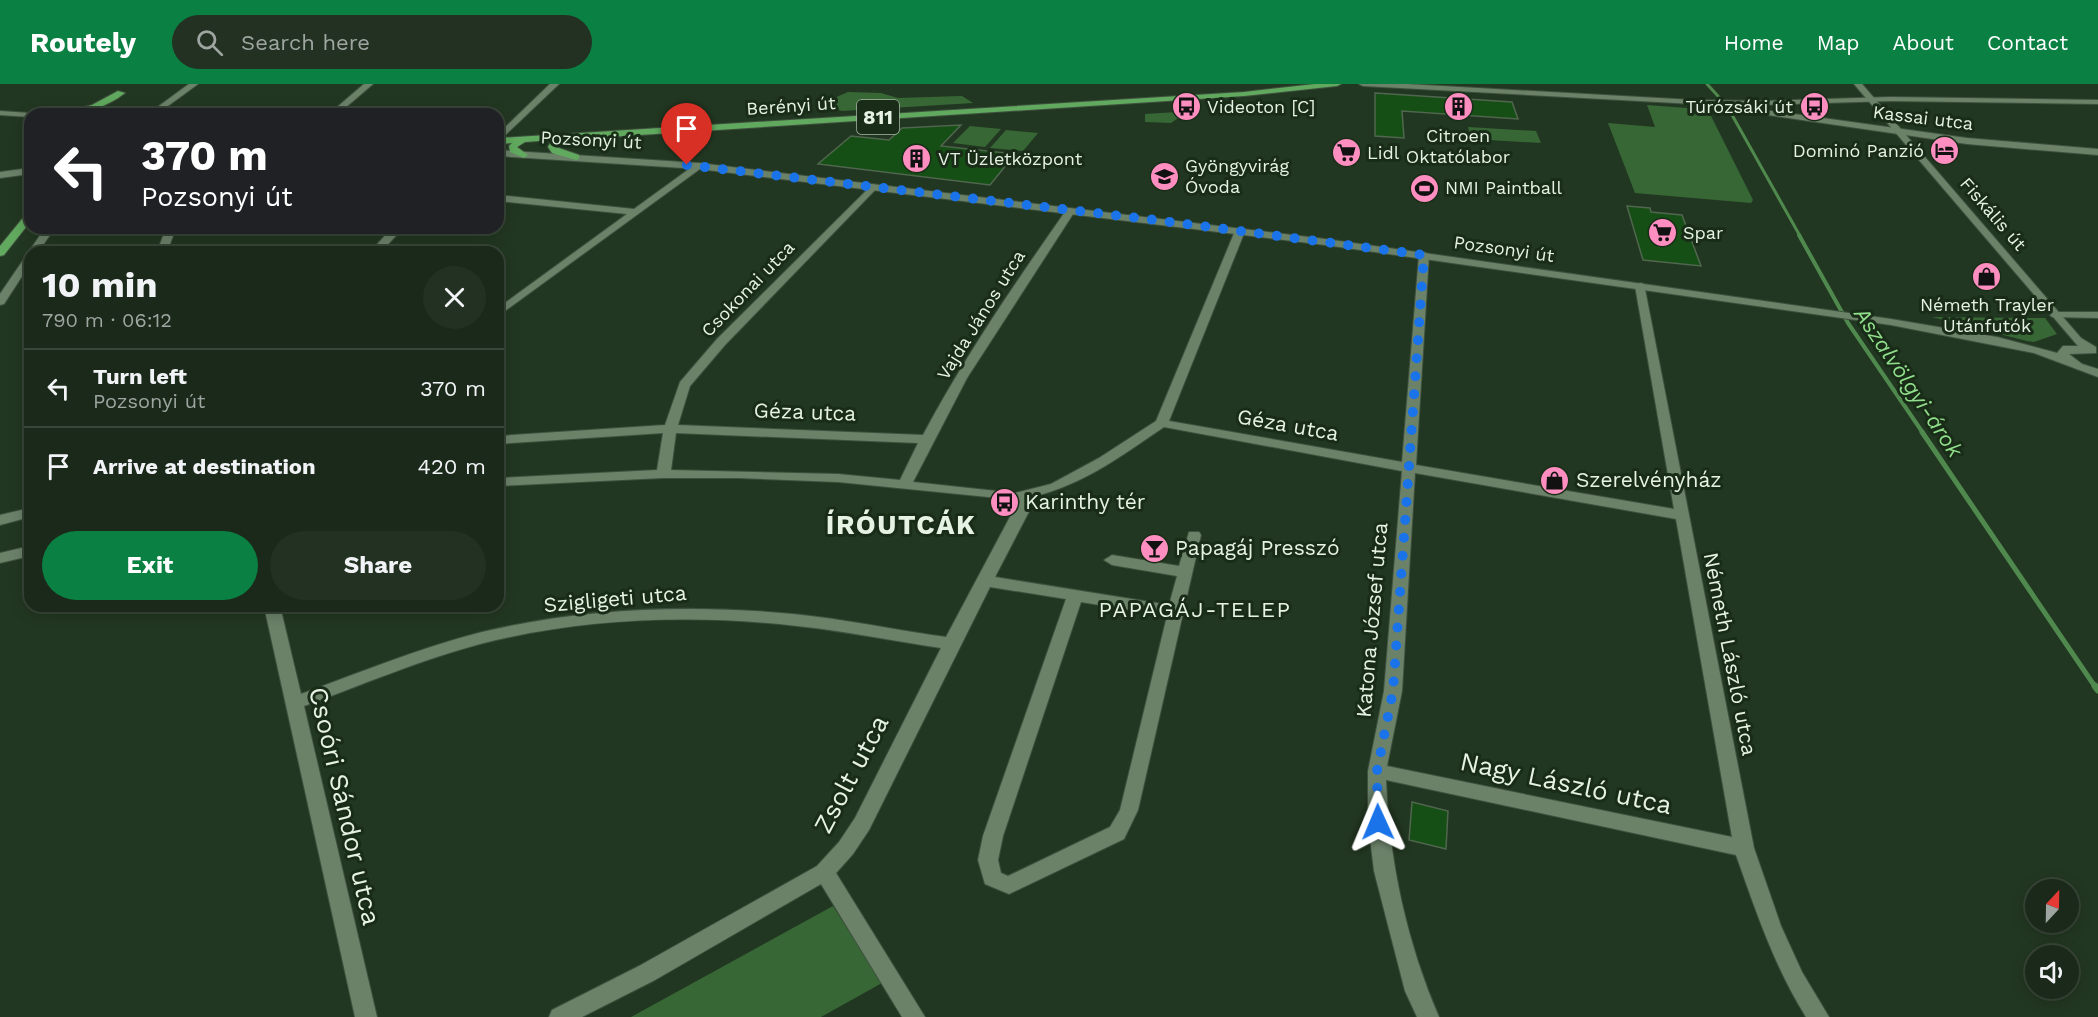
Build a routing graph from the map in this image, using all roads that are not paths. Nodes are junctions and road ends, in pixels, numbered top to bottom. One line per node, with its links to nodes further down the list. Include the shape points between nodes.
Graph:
1 (127, 84): 12 (main road)
2 (194, 84): 18 (street)
3 (369, 84): 19 (street)
4 (555, 84): 25 (street)
5 (1337, 84): 26 (main road, Berényi út / 811, via 1234,95)
6 (1363, 84): 10 (street)
7 (1435, 84): 10 (street)
8 (1448, 84): 11 (street)
9 (1858, 84): 13 (street, Fiskális út)
10 (1421, 87): 11 (street)
11 (1467, 89): 14 (street, via 1715,102)
12 (121, 93): 16 (main road); 17 (main road)
13 (1872, 99): 14 (street); 15 (street); 21 (street, Fiskális út)
14 (1833, 101): 21 (street)
15 (2098, 102)
16 (90, 108)
17 (109, 108)
18 (160, 108)
19 (340, 108)
20 (1744, 110): 24 (street, Kassai utca)
21 (1881, 110): 24 (street, Fiskális út)
22 (0, 113): 23 (street)
23 (24, 115)
24 (1900, 132): 29 (street, Kassai utca); 50 (street, Fiskális út)
25 (504, 134)
26 (559, 137): 28 (main road, Berényi út / 811); 32 (main road, via 552,147 555,151)
27 (504, 140): 28 (main road, Berényi út / 811)
28 (522, 140): 31 (main road, via 513,150)
29 (2098, 152)
30 (504, 153): 31 (street, Pozsonyi út)
31 (524, 154): 32 (street, Pozsonyi út)
32 (576, 157): 33 (street, Pozsonyi út)
33 (699, 166): 36 (street, Pozsonyi út); 39 (street)
34 (24, 172): 35 (street)
35 (0, 175)
36 (873, 187): 38 (street, Pozsonyi út); 56 (street, Csokonai utca, via 684,384)
37 (504, 199): 39 (street)
38 (1070, 211): 41 (street, Pozsonyi út); 57 (street, Vajda János utca, via 978,348)
39 (636, 212): 49 (street)
40 (24, 223): 44 (main road)
41 (1240, 231): 45 (street, Pozsonyi út); 55 (street)
42 (392, 234): 43 (street)
43 (381, 246)
44 (0, 253)
45 (1424, 255): 47 (street, Pozsonyi út); 59 (street, Katona József utca)
46 (24, 265): 48 (street)
47 (1640, 286): 52 (street, Pozsonyi út, via 1954,332 2037,350); 65 (street, Németh László utca)
48 (0, 302)
49 (504, 309)
50 (2056, 315): 51 (street); 52 (street, Fiskális út)
51 (2098, 315)
52 (2070, 350): 53 (street); 54 (street, via 2078,367)
53 (2095, 351)
54 (2097, 373)
55 (1162, 423): 59 (street, Géza utca); 63 (street, via 1076,478)
56 (670, 429): 57 (street, Géza utca); 58 (street, Géza utca); 60 (street)
57 (926, 439): 62 (street)
58 (504, 440)
59 (1408, 467): 65 (street, Géza utca); 78 (street, Katona József utca, via 1393,691)
60 (663, 474): 61 (street); 62 (street, via 791,475)
61 (504, 482)
62 (905, 484): 63 (street)
63 (1025, 496): 72 (street, Zsolt utca, via 1027,502)
64 (24, 514): 66 (street)
65 (1681, 515): 79 (street, Németh László utca)
66 (0, 520)
67 (1194, 534): 71 (street)
68 (24, 552): 69 (street)
69 (0, 558)
70 (1112, 560): 71 (street)
71 (1184, 572): 75 (street)
72 (987, 581): 73 (street); 76 (street, Zsolt utca)
73 (1075, 596): 75 (street); 75 (street, via 993,836 988,860 992,878 1009,885 1117,832 1129,810)
74 (273, 612): 77 (street, Csoóri Sándor utca)
75 (1176, 612)
76 (951, 644): 77 (street, Szigligeti utca, via 772,618 640,616 556,624 481,639); 80 (street, Zsolt utca, via 862,824)
77 (293, 703): 81 (street, Csoóri Sándor utca)
78 (1377, 771): 79 (street, Nagy László utca); 84 (street, Katona József utca, via 1384,871 1416,991)
79 (1744, 848): 85 (street, Németh László utca, via 1794,979)
80 (824, 872): 82 (street, Zsolt utca, via 647,973); 83 (street)
81 (366, 1017)
82 (560, 1017)
83 (914, 1017)
84 (1428, 1017)
85 (1818, 1017)

